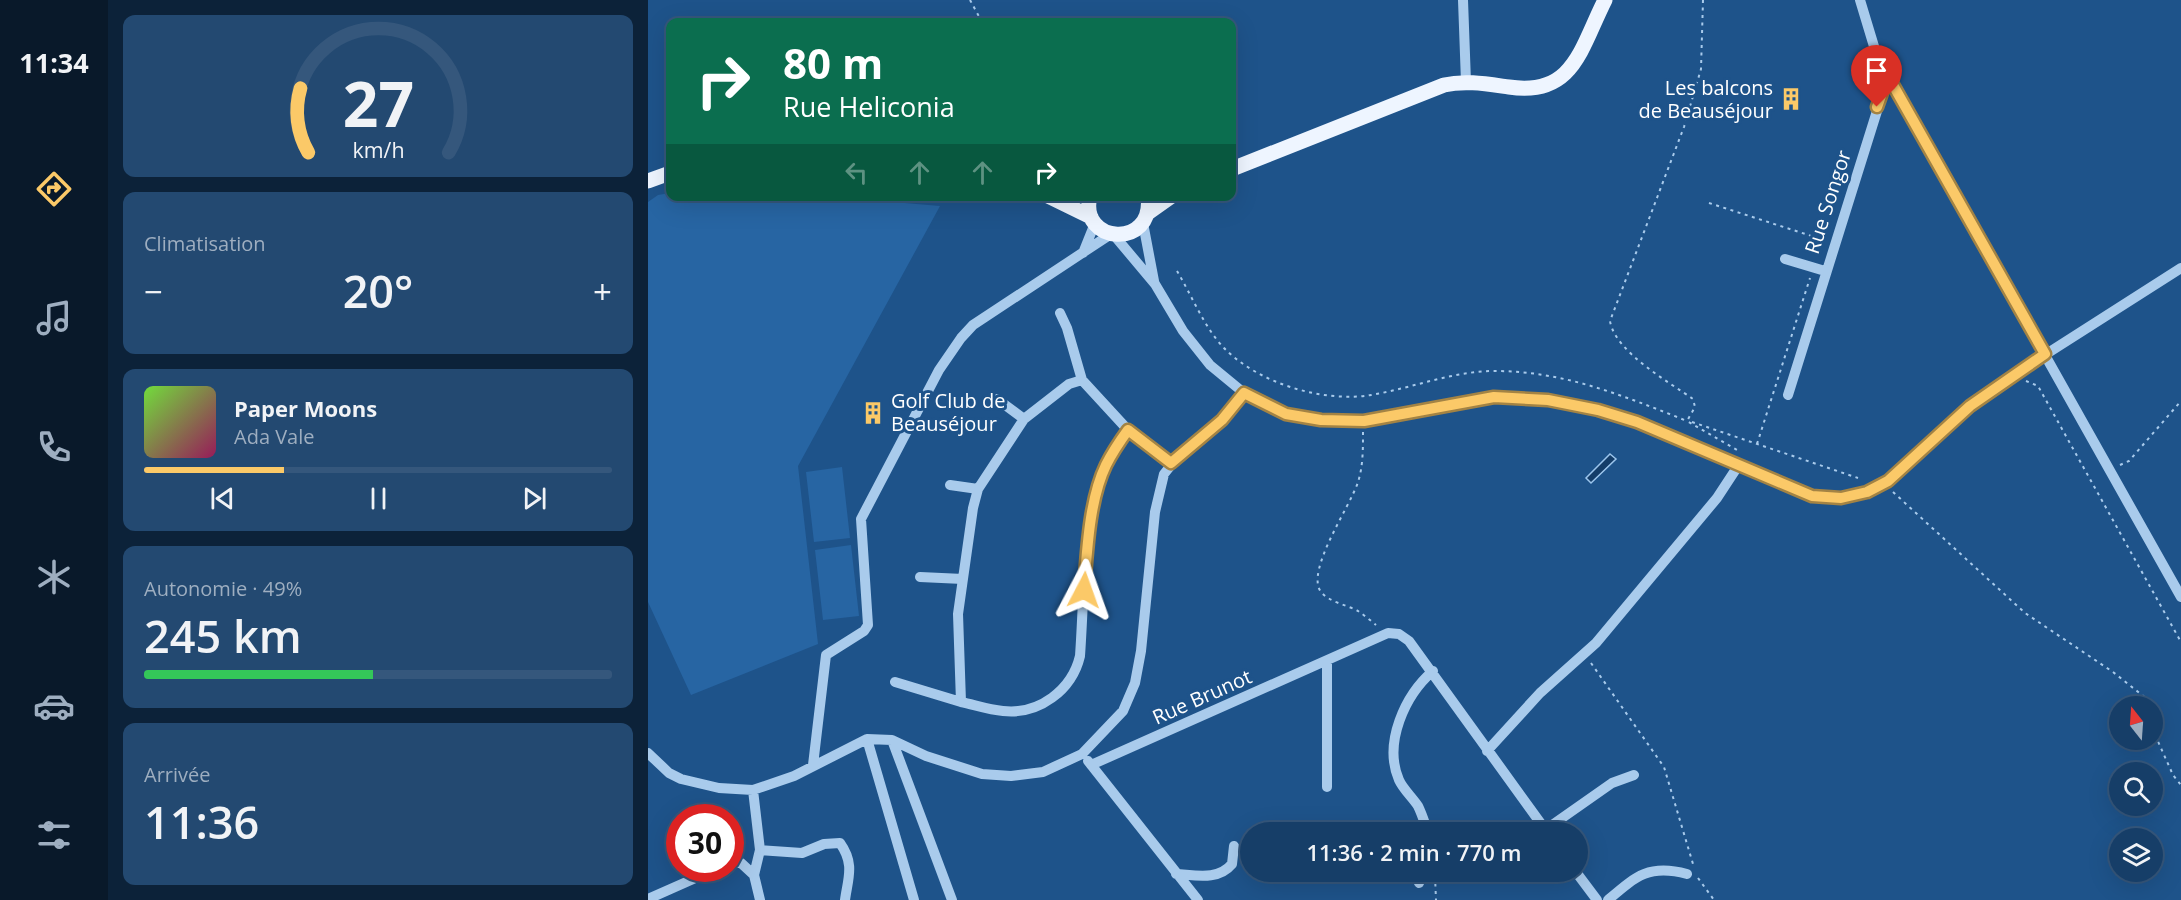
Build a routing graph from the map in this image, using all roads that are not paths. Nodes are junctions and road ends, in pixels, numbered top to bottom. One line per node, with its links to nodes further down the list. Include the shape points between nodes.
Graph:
1 (1464, 0): 5 (street)
2 (1605, 0): 5 (main road, via 1578,57 1559,80 1527,90)
3 (1860, 0): 4 (street, via 1876,53)
4 (1888, 76): 19 (street, Rue Songor); 22 (street)
5 (1466, 82): 6 (main road, via 1417,93)
6 (1236, 166)
7 (666, 174): 8 (main road)
8 (648, 181)
9 (1057, 201): 14 (main road)
10 (1091, 201): 14 (main road)
11 (1147, 201): 13 (main road)
12 (1166, 201): 13 (main road)
13 (1145, 218): 15 (main road, via 1130,233); 20 (street)
14 (1093, 220): 15 (main road); 16 (street)
15 (1112, 234): 16 (street); 20 (street)
16 (1083, 253): 45 (street, via 973,325 939,370 861,519 868,625 826,654)
17 (1785, 259): 19 (street, Rue Songor)
18 (2181, 268): 22 (street)
19 (1825, 271): 25 (street, Rue Songor)
20 (1155, 284): 24 (street, via 1183,331 1210,365)
21 (1060, 313): 23 (street)
22 (2045, 354): 30 (street, via 1970,406 1910,464 1867,492 1841,498 1812,496); 35 (street)
23 (1082, 380): 27 (street, via 1069,384); 28 (street)
24 (1244, 393): 29 (street, via 1222,420); 30 (street, via 1286,414 1364,421 1494,397 1548,400 1637,422)
25 (1788, 395)
26 (997, 399): 27 (street)
27 (1024, 419): 32 (street)
28 (1128, 430): 29 (street); 39 (street, via 1101,478 1088,547 1080,656 1069,684 1048,700 1021,711)
29 (1171, 463): 44 (street, via 1160,484 1155,512 1135,683 1123,711)
30 (1738, 466): 42 (street, via 1696,524 1584,654 1540,693)
31 (950, 485): 32 (street)
32 (978, 489): 34 (street)
33 (920, 577): 34 (street)
34 (963, 579): 39 (street, via 958,614)
35 (2181, 597)
36 (1327, 662): 37 (street, Rue Brunot, via 1388,633 1409,641); 46 (street, Rue Brunot); 48 (street)
37 (1433, 671): 42 (street); 50 (street, via 1408,698 1398,724 1395,752 1399,780)
38 (895, 682): 39 (street)
39 (961, 702)
40 (867, 739): 41 (street); 45 (street); 64 (street)
41 (892, 740): 44 (street, via 982,774 1043,772); 65 (street)
42 (1487, 751): 51 (street)
43 (648, 753): 49 (street, via 681,779 719,789)
44 (1082, 754): 46 (street)
45 (813, 765): 49 (street)
46 (1091, 765): 58 (street)
47 (1634, 775): 52 (street, via 1612,783)
48 (1328, 787)
49 (753, 790): 54 (street)
50 (1424, 822)
51 (1539, 822)
52 (1558, 822)
53 (1234, 846): 58 (street, via 1232,864 1222,873)
54 (760, 850): 57 (street); 63 (street, via 802,853 824,844 840,843 851,872)
55 (744, 866): 57 (street)
56 (1692, 871): 68 (street, via 1649,871)
57 (754, 874): 62 (street)
58 (1176, 874): 66 (street)
59 (686, 882): 61 (street)
60 (1584, 882): 67 (street)
61 (648, 899)
62 (760, 900)
63 (845, 900)
64 (914, 900)
65 (952, 900)
66 (1198, 900)
67 (1597, 900)
68 (1608, 900)

